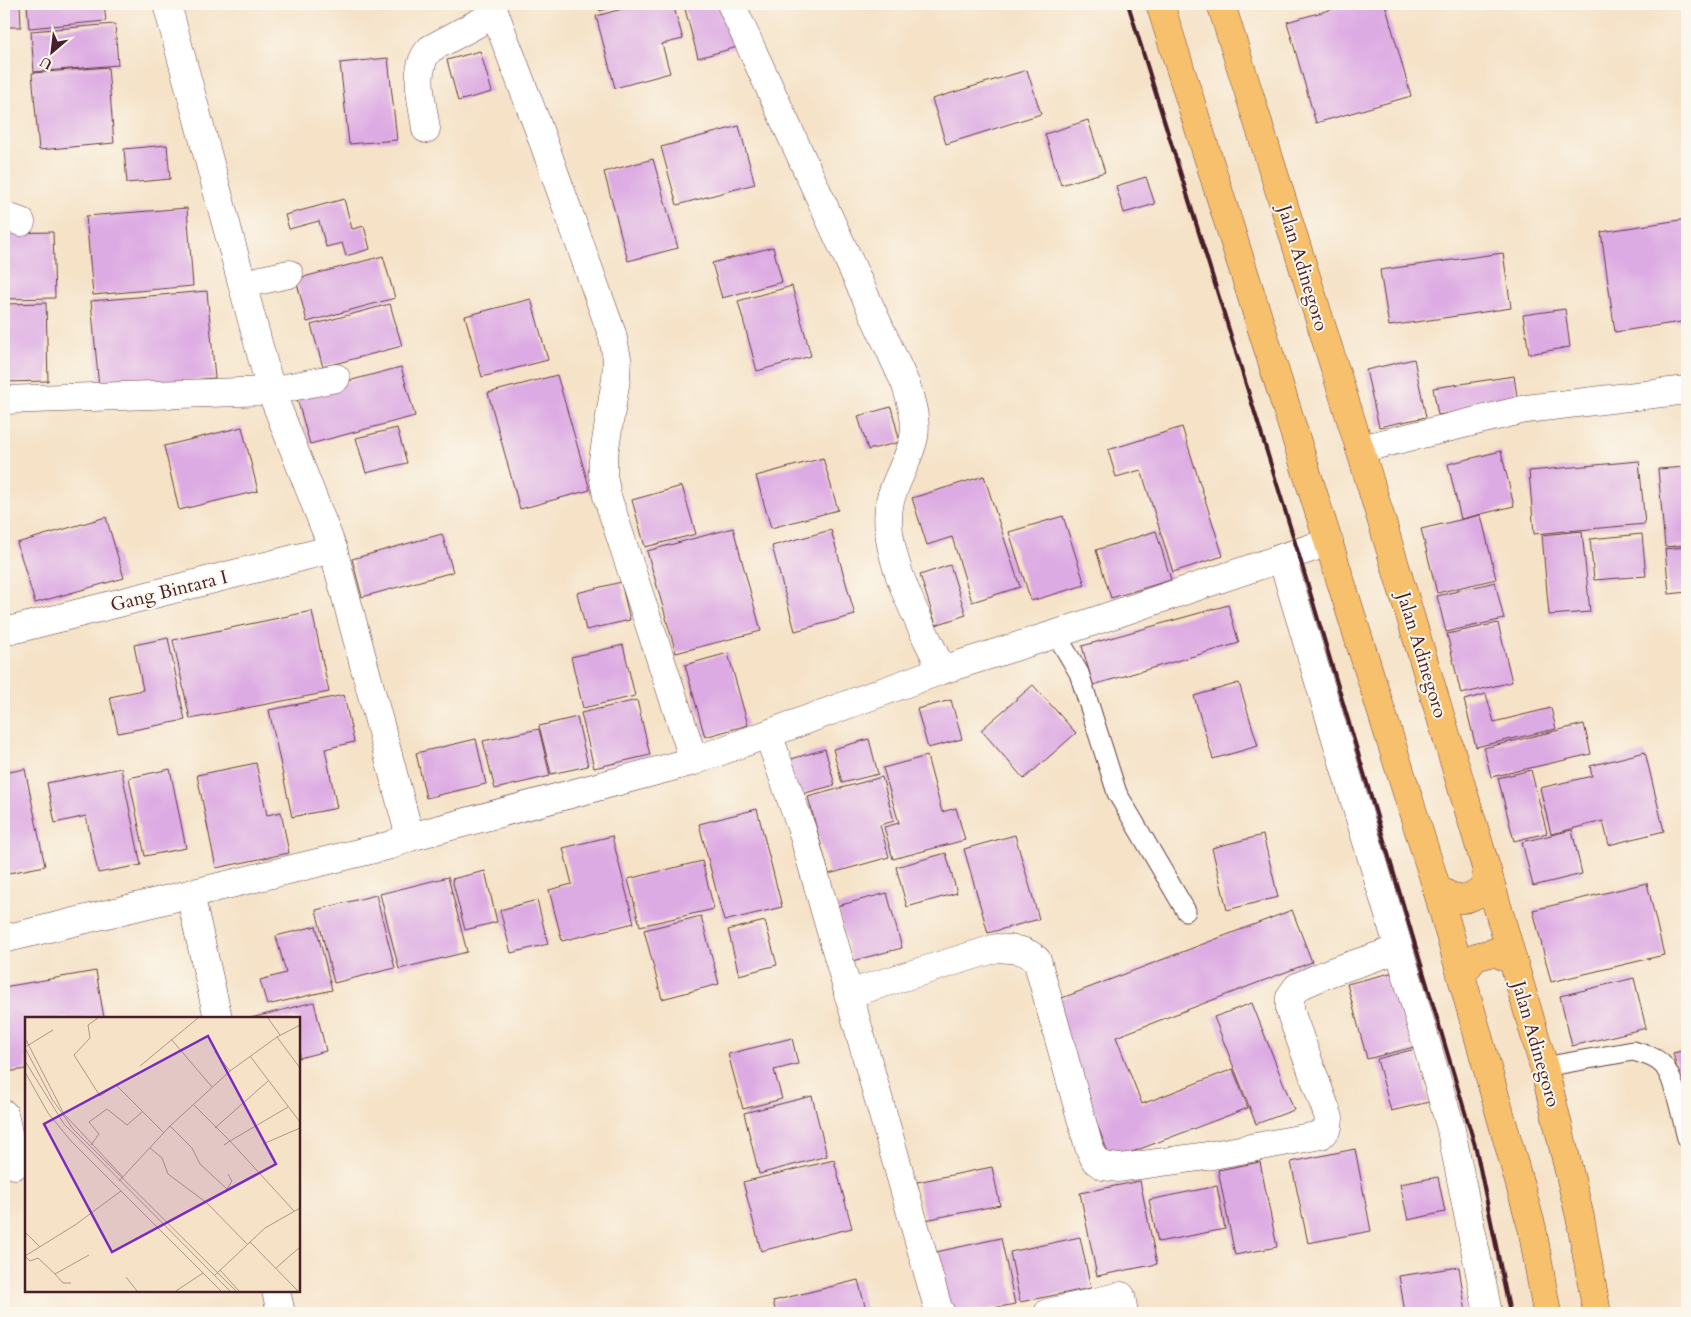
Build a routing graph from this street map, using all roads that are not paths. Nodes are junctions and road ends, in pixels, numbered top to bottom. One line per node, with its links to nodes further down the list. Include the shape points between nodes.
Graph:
1 (167, 4): 7 (street)
2 (731, 4): 18 (street, via 906,384 914,415 914,437 890,501 888,522 900,578)
3 (1160, 4): 13 (highway)
4 (1221, 4): 12 (highway, Jalan Adinegoro)
5 (426, 129): 20 (street, via 419,76 424,56 430,49 495,14 612,334 617,358 603,460 607,496)
6 (289, 274): 7 (street)
7 (243, 284): 10 (street)
8 (336, 378): 10 (street)
9 (1687, 390): 12 (street, via 1526,409)
10 (271, 391): 11 (street); 14 (street)
11 (4, 400)
12 (1360, 449): 22 (highway, Jalan Adinegoro)
13 (1329, 542): 15 (street); 23 (highway)
14 (334, 550): 16 (street, Gang Bintara I); 21 (street)
15 (1282, 558): 17 (street); 27 (street)
16 (4, 632)
17 (1056, 634): 18 (street); 25 (lane, via 1079,673 1117,793)
18 (942, 670): 19 (street)
19 (768, 734): 20 (street); 30 (street, via 802,830)
20 (694, 760): 21 (street)
21 (410, 837): 24 (street, via 391,845)
22 (1488, 871): 23 (highway, via 1484,889 1472,897 1456,900); 28 (highway, Jalan Adinegoro)
23 (1437, 889): 29 (highway)
24 (190, 894): 26 (street); 31 (street)
25 (1186, 911)
26 (4, 939)
27 (1399, 949): 30 (street, via 1297,987 1290,997 1290,1010 1329,1118 1328,1127 1321,1134 1207,1156 1119,1168 1104,1166 1095,1160 1089,1147 1037,960 1029,953 997,948); 41 (street, via 1450,1125)
28 (1512, 961): 29 (highway, via 1495,952 1475,956); 32 (highway, Jalan Adinegoro)
29 (1462, 974): 42 (highway, via 1532,1228)
30 (848, 994): 38 (street)
31 (218, 1017)
32 (1544, 1067): 34 (lane, via 1633,1051 1647,1055 1662,1064 1671,1080); 43 (highway, Jalan Adinegoro, via 1580,1217)
33 (4, 1114): 35 (street)
34 (1687, 1138)
35 (15, 1165)
36 (276, 1292): 37 (street)
37 (281, 1313)
38 (941, 1313)
39 (1048, 1313): 40 (street, via 1121,1296)
40 (1124, 1313)
41 (1488, 1313)
42 (1547, 1313)
43 (1597, 1313)

